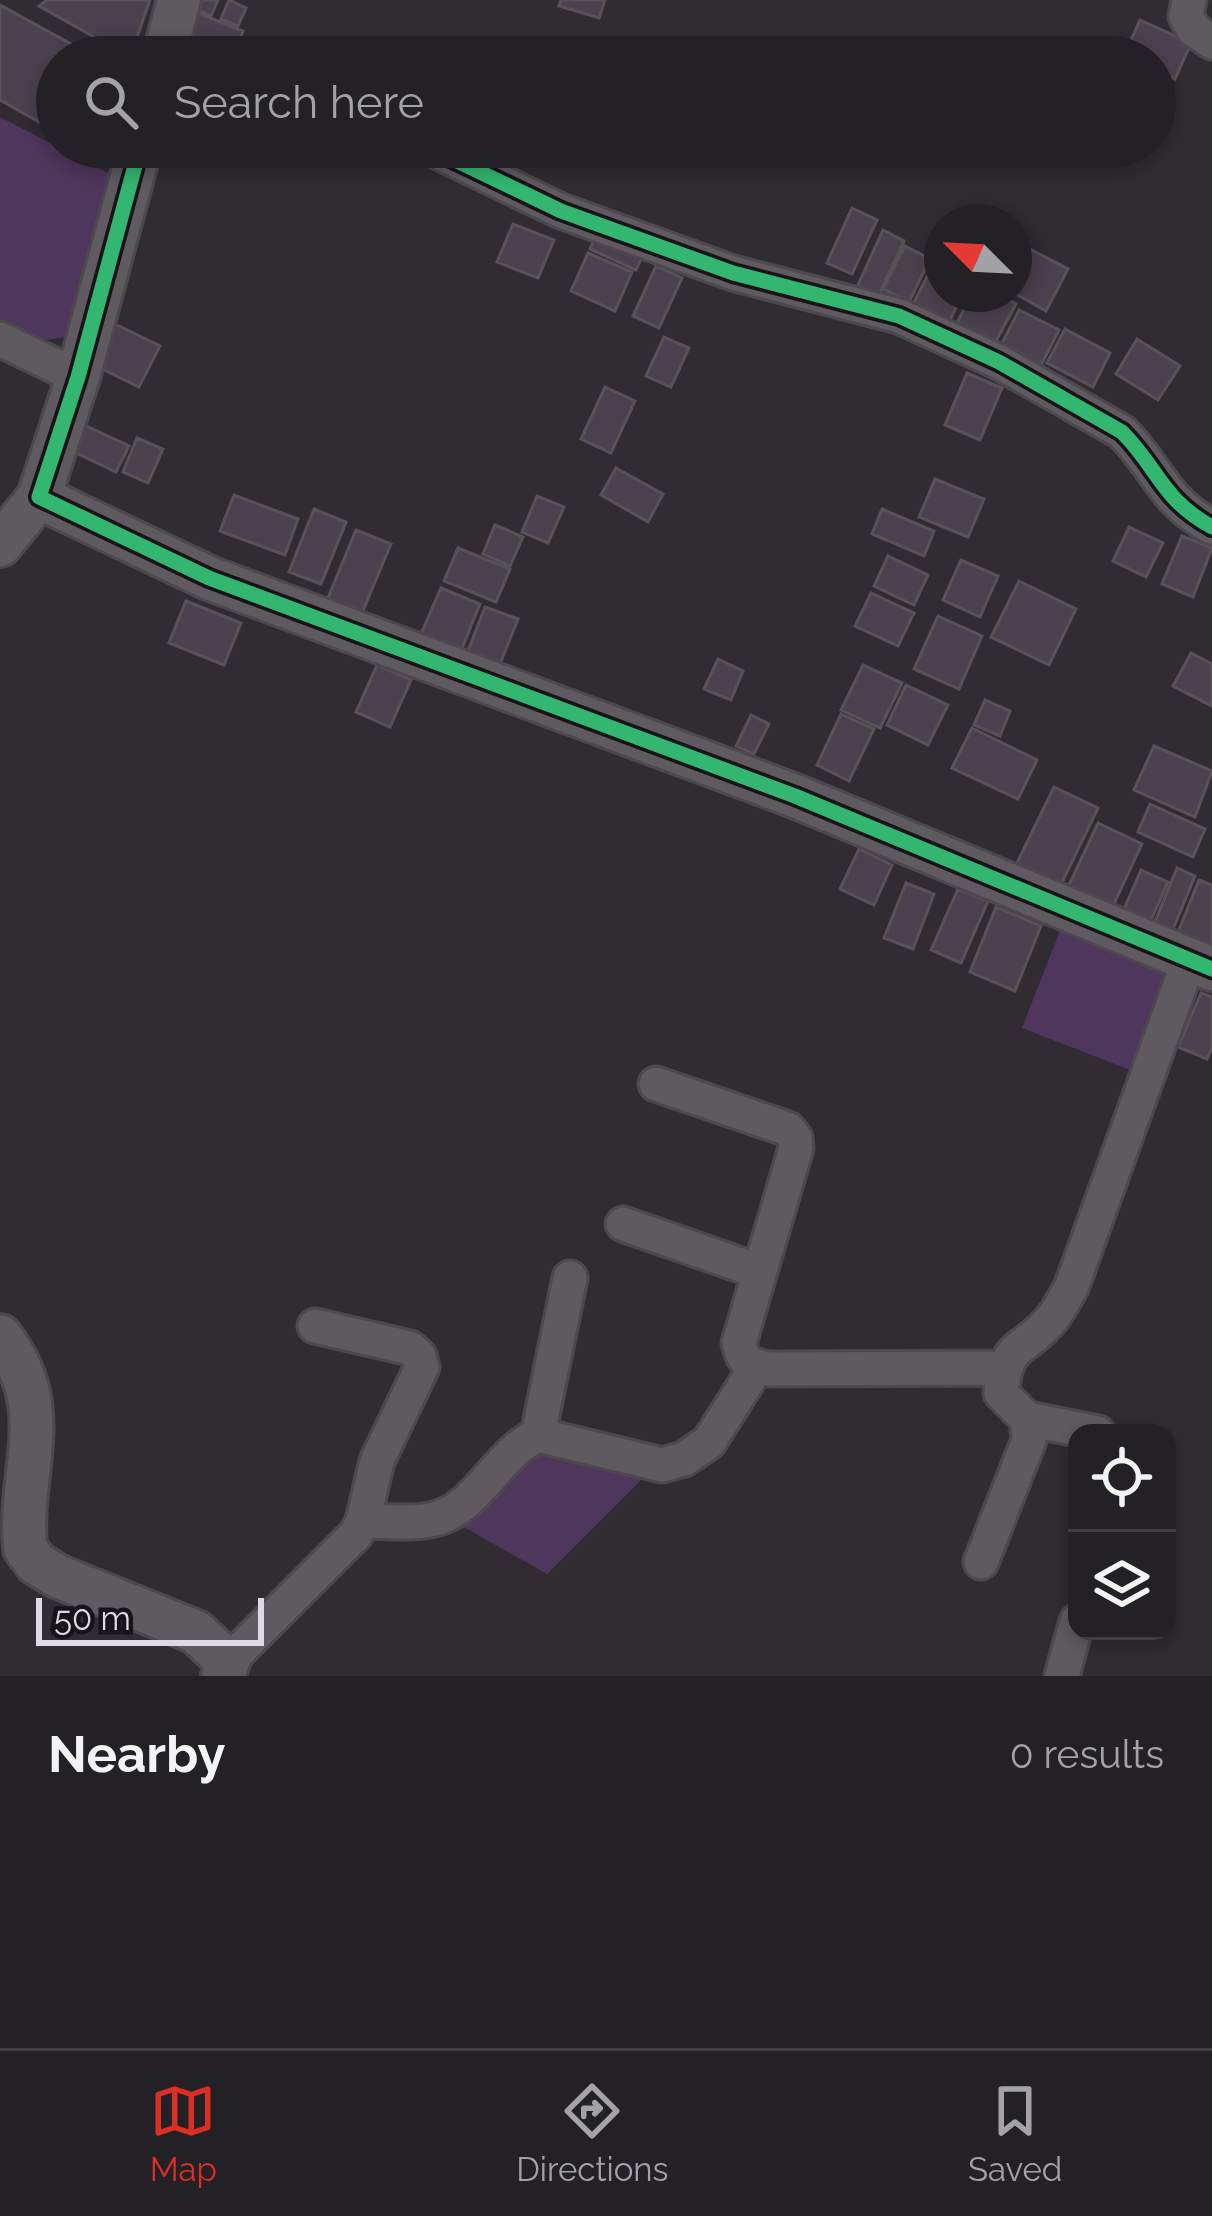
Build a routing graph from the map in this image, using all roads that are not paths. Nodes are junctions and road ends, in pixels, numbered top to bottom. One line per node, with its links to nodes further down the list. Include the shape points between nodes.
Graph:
1 (178, 0): 3 (street)
2 (1189, 0): 4 (street, via 1193,30)
3 (170, 36)
4 (1212, 42)
5 (134, 168): 8 (street)
6 (472, 168): 10 (street, via 561,211 733,273 899,316 999,362 1122,432 1163,490)
7 (0, 339): 8 (street)
8 (78, 377): 9 (street)
9 (39, 497): 11 (street); 12 (street, via 209,578 796,796)
10 (1212, 527)
11 (1, 541)
12 (1200, 964): 20 (street, via 1071,1288)
13 (656, 1084): 15 (street, via 795,1138)
14 (623, 1224): 15 (street)
15 (758, 1271): 19 (street, via 739,1343 742,1358)
16 (570, 1278): 23 (street)
17 (315, 1326): 24 (street, via 410,1348 422,1367 377,1461)
18 (0, 1336): 25 (street, via 19,1360 32,1413)
19 (757, 1366): 20 (street); 23 (street, via 709,1442 684,1459 662,1465)
20 (1004, 1368): 21 (street, via 1000,1393)
21 (1027, 1419): 22 (street); 26 (street, via 1029,1440)
22 (1068, 1427)
23 (538, 1435): 24 (street, via 438,1519)
24 (363, 1521): 28 (street)
25 (13, 1555): 28 (street, via 196,1632)
26 (981, 1562)
27 (1072, 1640): 29 (street)
28 (226, 1669)
29 (1062, 1676)

